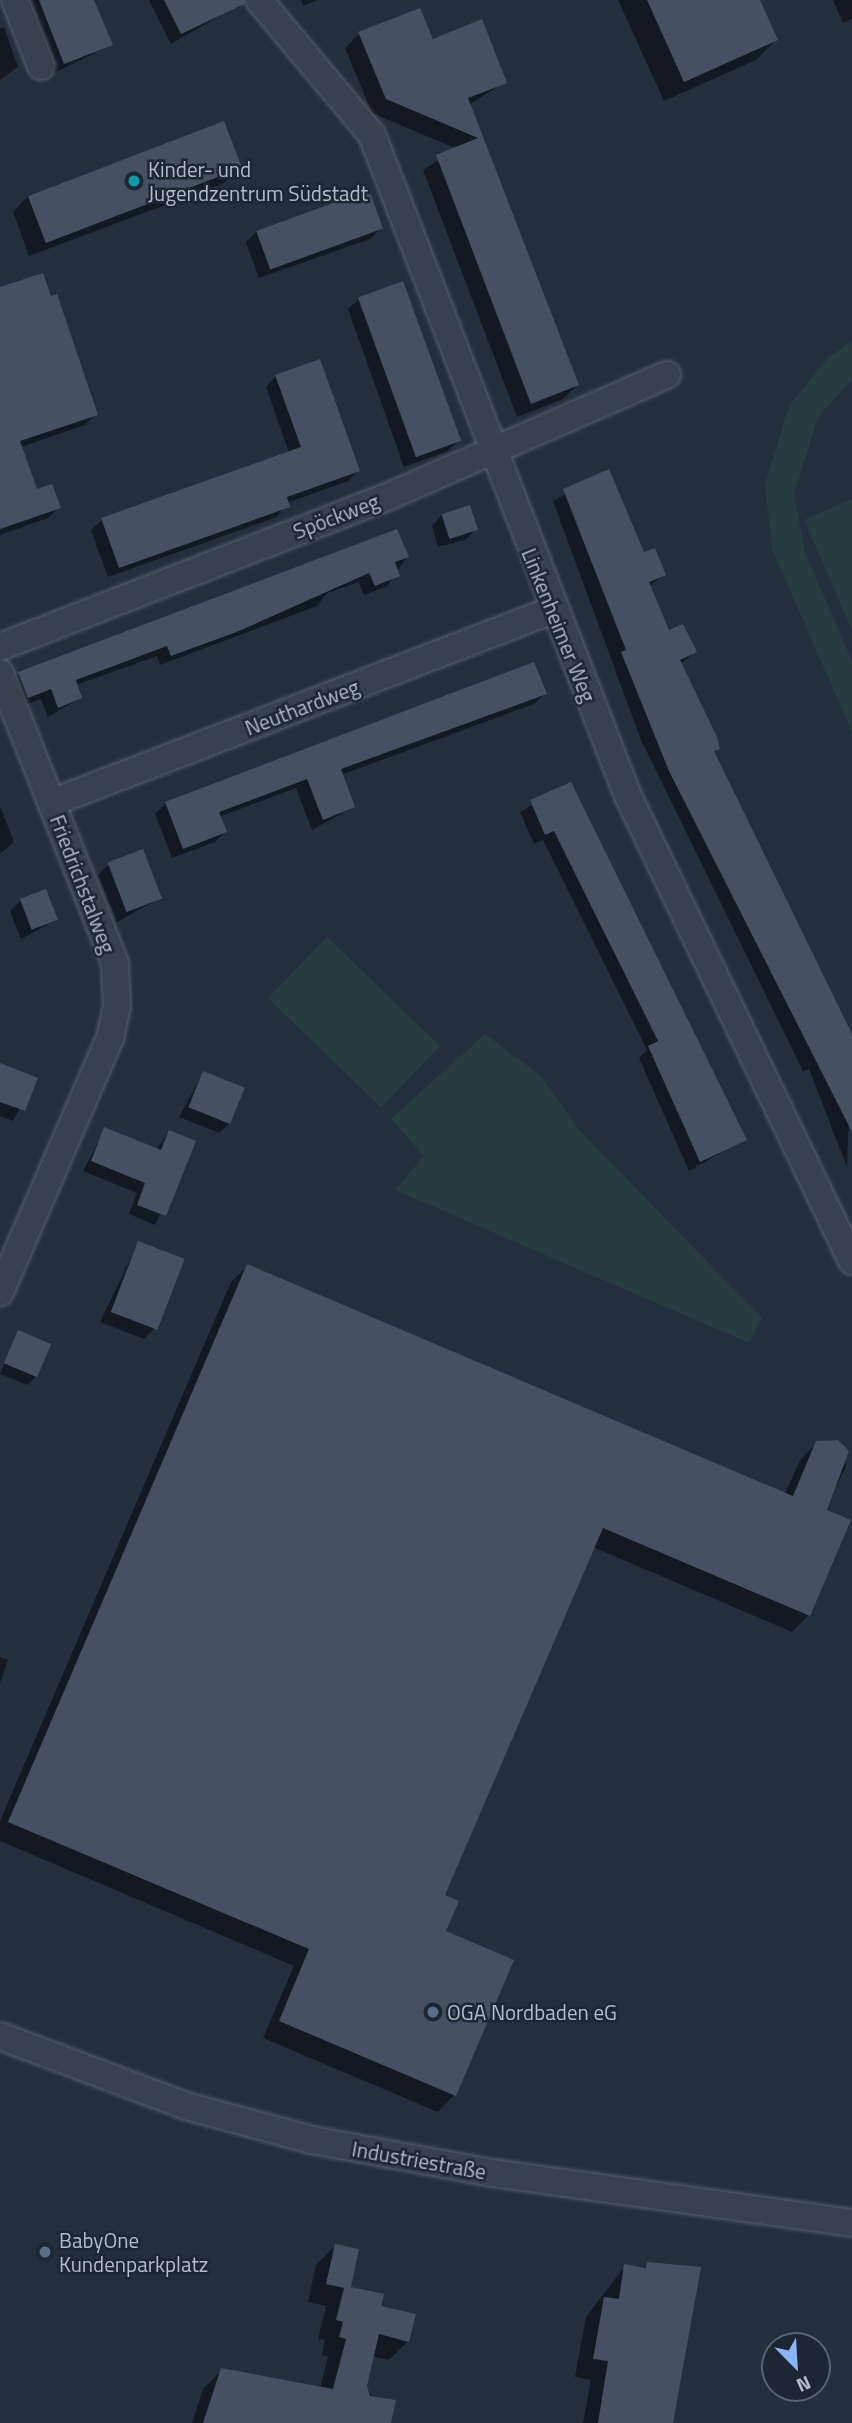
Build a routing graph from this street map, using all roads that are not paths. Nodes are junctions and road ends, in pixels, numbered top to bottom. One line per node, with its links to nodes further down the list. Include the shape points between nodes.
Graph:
1 (15, 0): 3 (street)
2 (259, 0): 5 (street, Linkenheimer Weg, via 372,135)
3 (41, 66)
4 (667, 375): 5 (street, Spöckweg)
5 (490, 454): 6 (street, Linkenheimer Weg); 7 (street, Spöckweg)
6 (553, 610): 9 (street, Neuthardweg); 10 (street, Linkenheimer Weg, via 628,796)
7 (0, 647)
8 (0, 673): 9 (street, Friedrichstalweg)
9 (51, 803): 11 (street, Friedrichstalweg, via 115,964 117,1006 110,1038)
10 (852, 1261)
11 (0, 1292)
12 (0, 2036): 13 (street, Industriestraße, via 186,2106 312,2140 492,2173)
13 (852, 2223)

